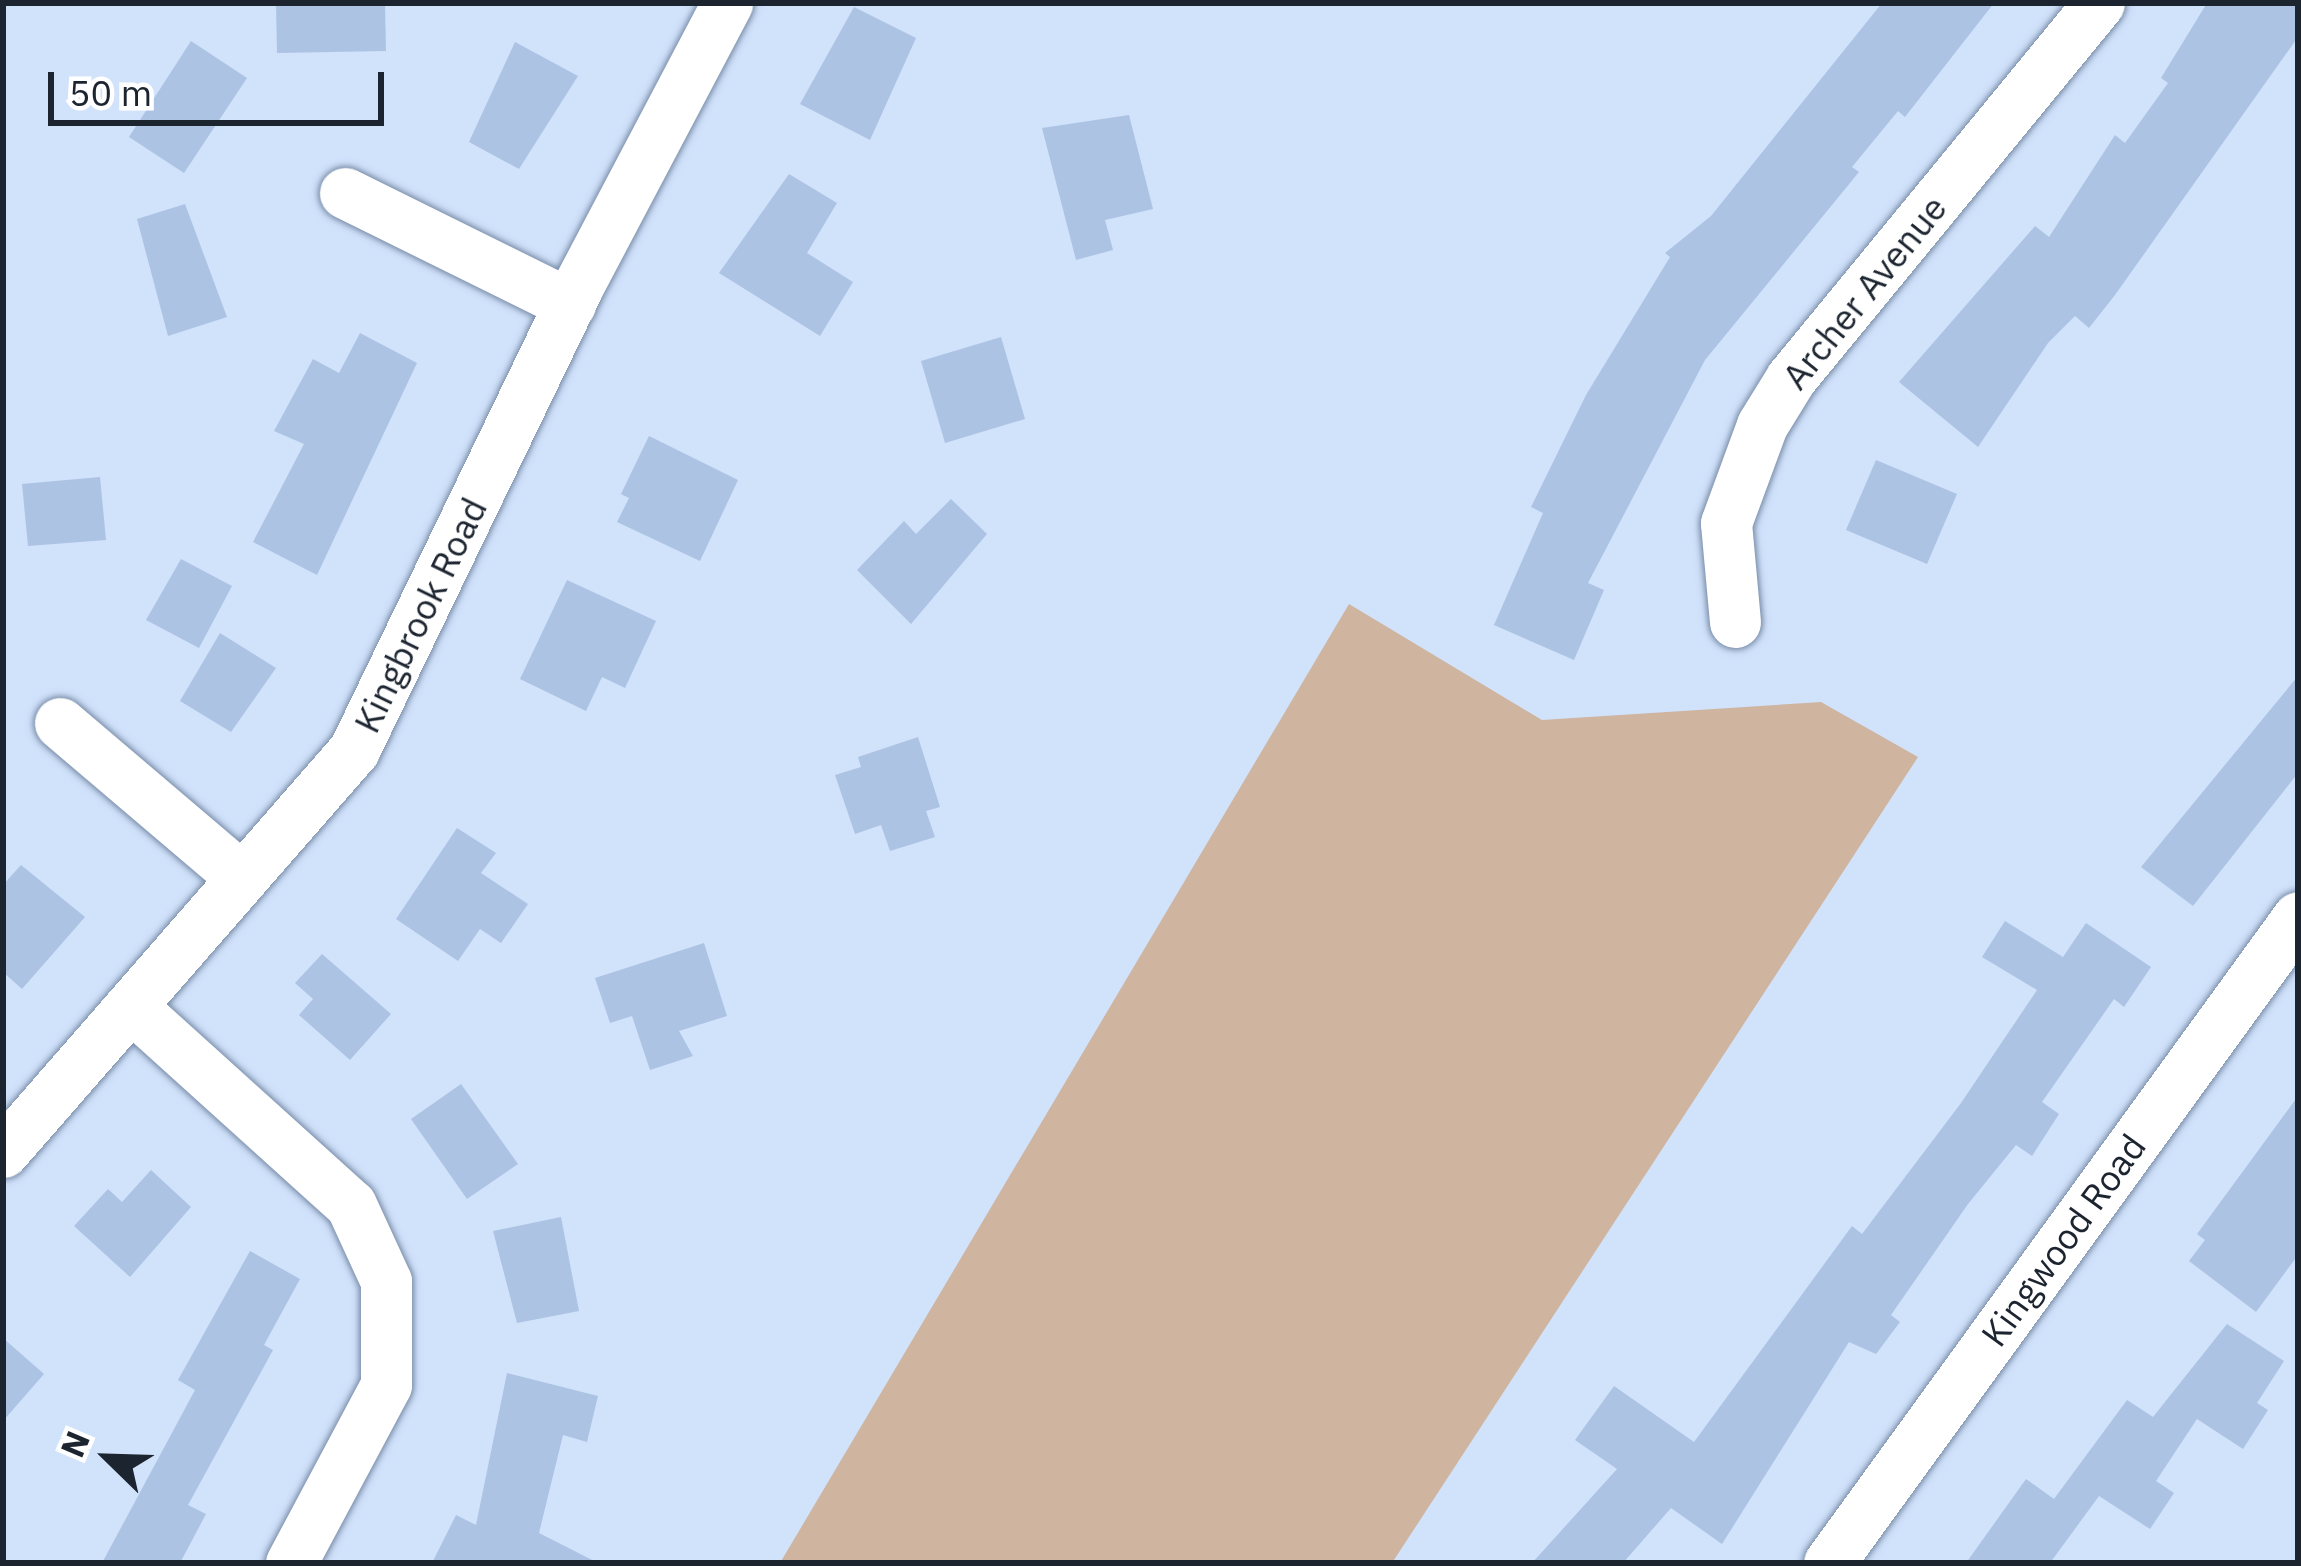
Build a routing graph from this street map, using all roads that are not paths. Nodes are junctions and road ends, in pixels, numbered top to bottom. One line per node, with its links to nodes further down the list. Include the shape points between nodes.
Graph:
1 (727, 3): 4 (street, Kingbrook Road)
2 (2099, 3): 5 (street, Archer Avenue, via 1762,425 1726,523)
3 (345, 193): 4 (street)
4 (570, 304): 7 (street, Kingbrook Road, via 354,750)
5 (1735, 622)
6 (60, 723): 7 (street)
7 (241, 877): 9 (street, Kingbrook Road)
8 (2298, 917): 12 (street, Kingwood Road)
9 (134, 1009): 10 (street, Kingbrook Road); 11 (street, via 351,1205 386,1281 386,1385)
10 (3, 1152)
11 (291, 1563)
12 (1828, 1563)

